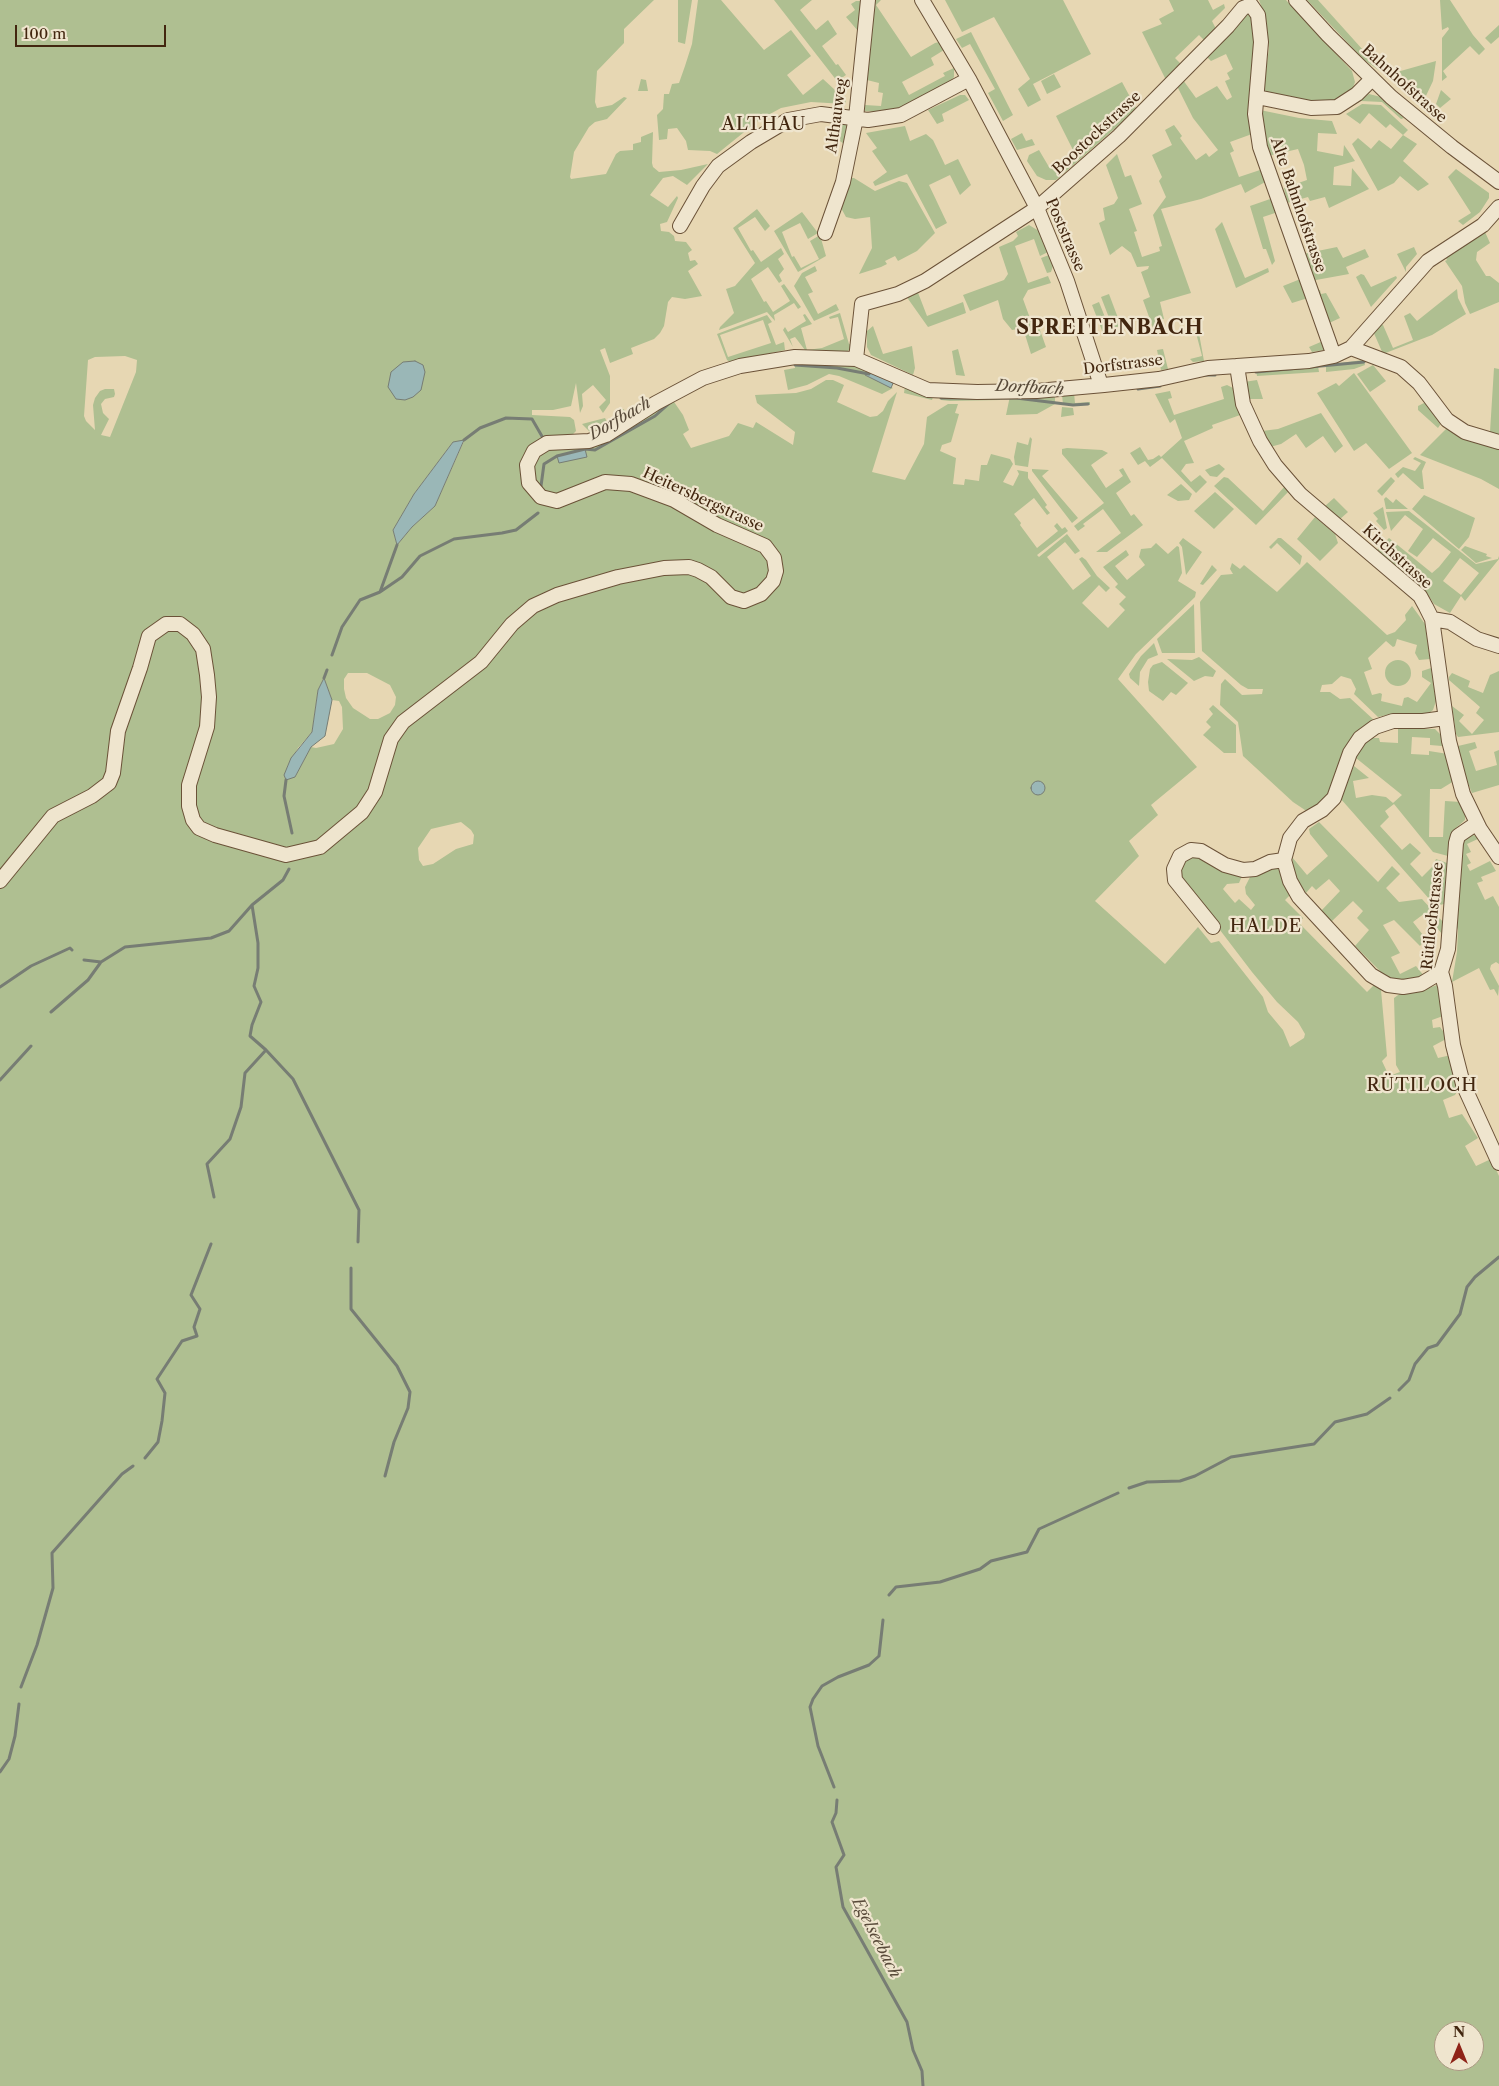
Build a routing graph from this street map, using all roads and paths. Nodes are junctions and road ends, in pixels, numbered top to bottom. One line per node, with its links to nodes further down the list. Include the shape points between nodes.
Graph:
1 (868, 0): 7 (street, Althauweg)
2 (922, 0): 4 (street, Poststrasse)
3 (1296, 0): 5 (street, Bahnhofstrasse)
4 (969, 79): 7 (street, via 901,115 868,120); 11 (street, Poststrasse)
5 (1372, 79): 6 (street, via 1337,107 1312,108); 8 (street, Bahnhofstrasse, via 1415,118)
6 (1257, 97): 11 (street, Boostockstrasse, via 1260,22 1256,10 1246,6 1152,105 1089,165); 15 (street, Alte Bahnhofstrasse, via 1255,114 1260,147)
7 (856, 118): 12 (street, via 821,114 788,120 751,142 718,166 701,188); 13 (street, Althauweg, via 843,182)
8 (1492, 172): 9 (street, Bahnhofstrasse)
9 (1499, 182)
10 (1499, 207): 14 (street, Dorfstrasse, via 1483,226 1428,261)
11 (1037, 208): 16 (street, Boostockstrasse, via 925,281 898,294 862,304); 18 (street, Poststrasse, via 1067,281)
12 (680, 226)
13 (825, 233)
14 (1351, 348): 15 (street, Dorfstrasse); 20 (street, via 1401,367 1419,383 1447,420 1465,432)
15 (1334, 356): 17 (street, Dorfstrasse)
16 (856, 359): 18 (street, Dorfstrasse, via 913,385 939,391 1037,391); 19 (street, Dorfstrasse, via 795,356 718,372 680,389)
17 (1237, 366): 18 (street, Dorfstrasse); 21 (street, Kirchstrasse, via 1243,404 1275,465 1300,494 1420,596)
18 (1101, 385)
19 (622, 426): 27 (street, Heitersbergstrasse, via 589,441 555,441 541,446 534,451 527,465 532,489 557,501 597,484 613,482 631,484 674,500 771,551 776,571 768,588 751,600 738,600 698,570 664,568 618,577 557,595 533,606 512,624 481,662 399,726 386,750 374,792 362,812 320,847 286,855 215,835 199,828 193,820 188,790 208,727 207,675 203,650 193,634 180,624 166,624 149,636 118,731 109,783 92,796 53,816)
20 (1499, 442)
21 (1432, 619): 22 (street, via 1450,622); 23 (street, Kirchstrasse)
22 (1499, 646)
23 (1445, 718): 24 (street, Kirchstrasse, via 1463,794); 26 (street, via 1393,721 1375,727 1360,738 1350,753 1334,798 1290,838)
24 (1477, 823): 25 (street, Kirchstrasse); 29 (street, Rütilochstrasse, via 1458,836 1456,843 1448,949)
25 (1499, 857)
26 (1284, 860): 28 (street, via 1243,870 1201,851 1191,850 1180,856 1174,869 1175,880); 29 (street, via 1299,897 1371,975 1388,985 1403,987 1422,984)
27 (0, 881)
28 (1212, 927)
29 (1441, 972): 30 (street, Rütilochstrasse, via 1463,1084)
30 (1499, 1163)

